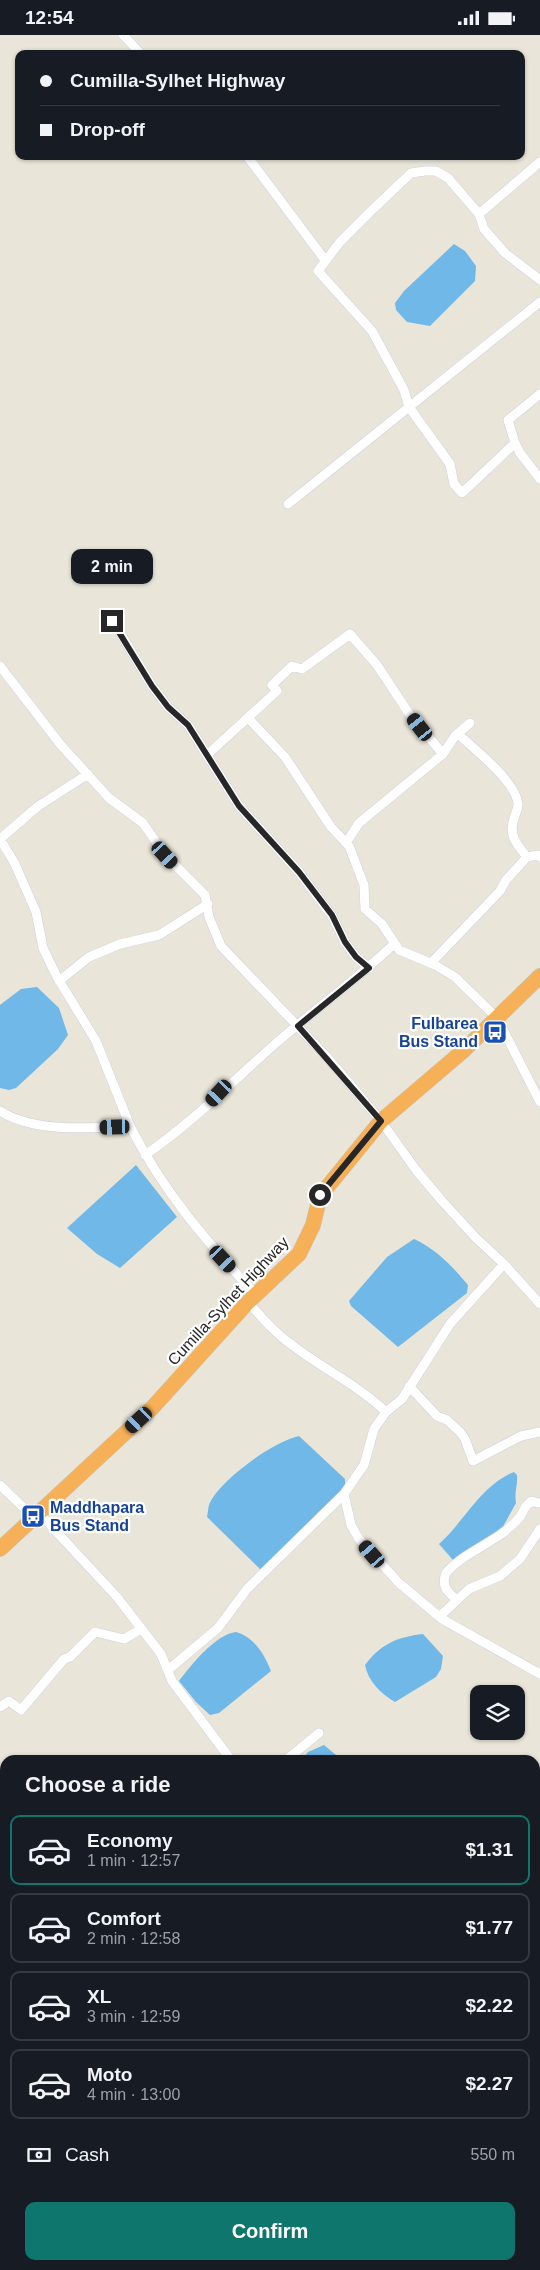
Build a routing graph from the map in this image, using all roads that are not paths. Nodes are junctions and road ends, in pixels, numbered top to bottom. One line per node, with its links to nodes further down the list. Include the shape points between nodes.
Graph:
1 (123, 35): 2 (street)
2 (137, 50)
3 (250, 160): 6 (street)
4 (540, 162): 5 (street)
5 (479, 214): 6 (street, via 448,178 436,171 412,173); 7 (street, via 484,229 505,253)
6 (325, 259): 10 (street, via 318,271 372,331 404,389)
7 (540, 280)
8 (540, 302): 10 (street)
9 (540, 394): 11 (street, via 508,420)
10 (409, 407): 11 (street, via 450,464 454,484 462,493); 13 (street)
11 (515, 443): 12 (street)
12 (540, 479)
13 (288, 504)
14 (112, 621): 20 (street, via 152,686 188,725)
15 (0, 666): 21 (street, via 60,744)
16 (248, 718): 19 (street, via 273,696 277,691 272,685 292,666 302,669 350,634); 20 (street); 22 (street, via 284,757 331,827)
17 (470, 723): 18 (street)
18 (458, 733): 19 (street); 23 (street, via 511,787 518,804 511,827 513,838)
19 (443, 754): 22 (street, via 359,823)
20 (207, 755): 28 (street, via 239,806 296,867 332,915 345,942)
21 (88, 774): 25 (street, via 109,798 143,823 165,855 205,895); 30 (street, via 37,807 0,839 36,912 43,948)
22 (346, 843): 26 (street, via 364,885 365,909 382,925)
23 (527, 857): 24 (street); 27 (street, via 500,891)
24 (540, 857)
25 (208, 904): 30 (street, via 159,935 120,943 89,957); 32 (street, via 209,917 221,946)
26 (394, 944): 27 (street, via 399,950); 28 (street)
27 (431, 963): 31 (street, via 455,977)
28 (369, 968): 32 (street)
29 (540, 976): 31 (highway, Cumilla-Sylhet Highway)
30 (59, 981): 36 (street, via 96,1041)
31 (497, 1018): 33 (street); 35 (highway, Cumilla-Sylhet Highway)
32 (298, 1026): 35 (street); 37 (street, via 186,1125)
33 (540, 1102)
34 (0, 1111): 36 (street, via 11,1118 68,1129)
35 (381, 1121): 38 (street, via 442,1201); 39 (highway, Cumilla-Sylhet Highway, via 320,1195 313,1225 299,1254)
36 (130, 1126): 37 (street)
37 (145, 1155): 39 (street, via 201,1235)
38 (504, 1263): 40 (street); 41 (street, via 450,1324)
39 (253, 1299): 42 (street, via 272,1329 293,1347 366,1394); 47 (highway, Cumilla-Sylhet Highway, via 153,1407)
40 (540, 1304)
41 (409, 1387): 42 (street, via 402,1399); 43 (street, via 437,1416 455,1427 465,1439 473,1461 521,1436)
42 (386, 1412): 45 (street, via 374,1429 364,1465)
43 (540, 1432)
44 (0, 1485): 47 (street)
45 (344, 1494): 51 (street, via 351,1525 359,1539 392,1577); 53 (street, via 247,1589 218,1628)
46 (540, 1503): 50 (street, via 532,1501 526,1504 519,1518 490,1544 467,1555 446,1573 444,1586)
47 (36, 1516): 49 (highway, Cumilla-Sylhet Highway); 52 (street, via 117,1597)
48 (540, 1529): 50 (street, via 520,1559 500,1576 469,1589)
49 (0, 1549)
50 (456, 1599): 51 (street)
51 (439, 1617): 54 (street)
52 (141, 1629): 53 (street, via 161,1654); 55 (street, via 124,1639 95,1632 64,1659 21,1709 9,1701)
53 (168, 1670): 57 (street, via 172,1681)
54 (540, 1675)
55 (0, 1707)
56 (319, 1733): 58 (street)
57 (227, 1755)
58 (292, 1755)

